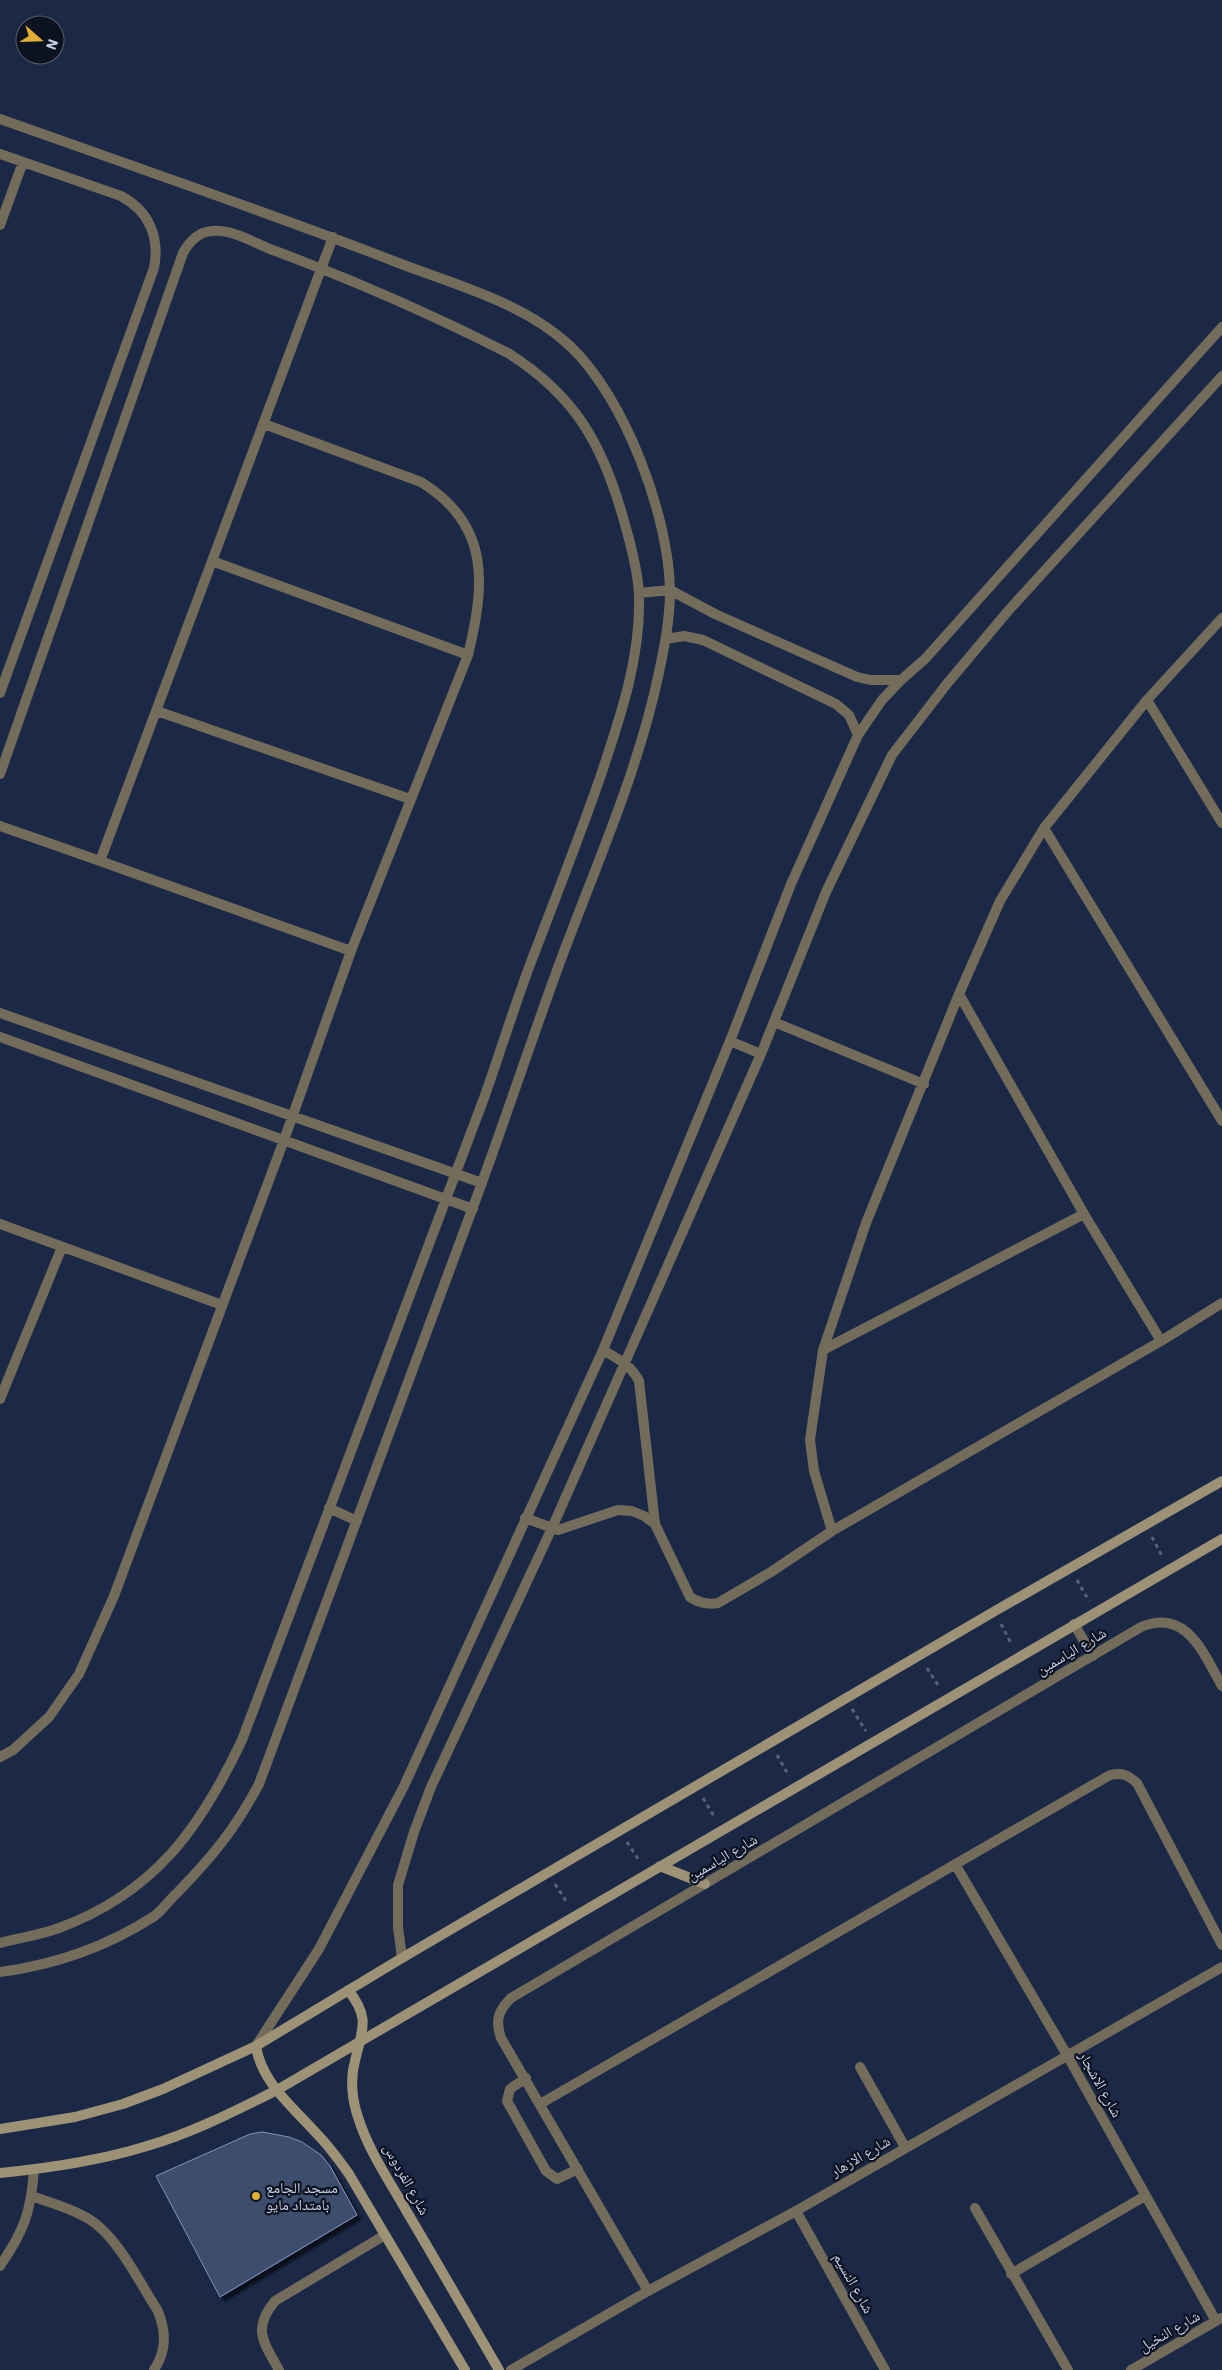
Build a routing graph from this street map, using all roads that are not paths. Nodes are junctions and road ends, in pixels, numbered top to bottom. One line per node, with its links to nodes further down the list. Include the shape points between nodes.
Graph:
1 (0, 119): 5 (street)
2 (0, 154): 3 (street)
3 (23, 162): 4 (street); 17 (street, via 130,201 151,226 156,258)
4 (0, 225)
5 (332, 238): 6 (street); 11 (street, via 508,305 538,322 572,348 587,364 632,441 663,536)
6 (321, 268): 9 (street); 12 (street, via 508,353 532,368 554,388 574,410 597,445 615,487); 21 (street, via 220,231 202,234 188,245)
7 (1222, 327): 16 (street, via 925,659)
8 (1222, 376): 30 (street, via 1008,611 892,755 826,892)
9 (264, 424): 10 (street); 15 (street, via 420,482 451,505 464,523 475,549 481,580 478,613)
10 (212, 561): 15 (street); 19 (street)
11 (670, 590): 12 (street); 14 (street); 16 (street, via 715,614 857,676 870,680)
12 (639, 593): 38 (street, via 637,638 614,737)
13 (1222, 618): 18 (street)
14 (666, 639): 20 (street, via 684,636 703,640 836,704 849,715); 39 (street, via 648,722 620,805)
15 (468, 655): 22 (street)
16 (901, 680): 20 (street, via 882,700)
17 (0, 693)
18 (1147, 700): 23 (street); 25 (street)
19 (157, 711): 22 (street); 26 (street)
20 (858, 735): 32 (street, via 791,884)
21 (0, 774)
22 (410, 799): 27 (street)
23 (1222, 823)
24 (0, 826): 26 (street)
25 (1044, 828): 28 (street, via 1000,901); 36 (street)
26 (100, 861): 27 (street)
27 (352, 951): 35 (street)
28 (959, 994): 34 (street); 42 (street)
29 (0, 1013): 35 (street)
30 (774, 1022): 33 (street); 34 (street)
31 (0, 1037): 37 (street)
32 (730, 1041): 33 (street); 48 (street)
33 (761, 1054): 50 (street)
34 (924, 1084): 49 (street, via 866,1223)
35 (292, 1118): 37 (street); 38 (street)
36 (1222, 1121)
37 (284, 1140): 40 (street); 46 (street)
38 (455, 1174): 39 (street); 40 (street)
39 (482, 1183): 41 (street)
40 (446, 1198): 41 (street); 53 (street)
41 (472, 1208): 55 (street)
42 (1084, 1214): 47 (street); 49 (street)
43 (0, 1224): 44 (street)
44 (62, 1247): 46 (street); 51 (street)
45 (1222, 1303): 47 (street)
46 (222, 1305): 63 (street, via 114,1596 79,1674 49,1717 13,1750)
47 (1160, 1341): 58 (street)
48 (603, 1350): 50 (street); 54 (street)
49 (823, 1350): 58 (street, via 810,1440 814,1471)
50 (625, 1363): 56 (street, via 634,1371 642,1393); 57 (street)
51 (0, 1399)
52 (1222, 1481): 69 (street)
53 (329, 1508): 55 (street); 67 (street, via 242,1740 221,1784 197,1823 168,1859 139,1885 102,1909 58,1928)
54 (525, 1518): 57 (street); 74 (street, via 404,1786 319,1949)
55 (356, 1520): 71 (street, via 259,1784 218,1851 154,1916 113,1939 34,1967)
56 (656, 1524): 57 (street, via 632,1511 618,1510 564,1529); 58 (street, via 690,1597 710,1604 718,1604)
57 (552, 1528): 69 (street, via 431,1787 414,1832 398,1885)
58 (832, 1531)
59 (1222, 1539): 60 (street)
60 (1074, 1624): 61 (street); 65 (street)
61 (1093, 1656): 62 (street, شارع الياسمين, via 1141,1627 1156,1622 1172,1623 1193,1638); 66 (street, شارع الياسمين)
62 (1222, 1686)
63 (0, 1757)
64 (955, 1864): 68 (street, via 1119,1772 1137,1783); 75 (street, شارع الاشجار); 79 (street)
65 (660, 1866): 66 (street); 73 (street)
66 (705, 1884): 77 (street, شارع الياسمين, via 511,1998 500,2009 496,2023 501,2038)
67 (0, 1942)
68 (1222, 1945)
69 (402, 1958): 72 (street)
70 (1222, 1967): 75 (street, شارع الازهار)
71 (0, 1972)
72 (348, 1990): 73 (street, شارع الفردوس, via 362,2014); 74 (street)
73 (362, 2038): 78 (street); 97 (street, شارع الفردوس, via 353,2077 358,2118 392,2185)
74 (256, 2046): 78 (street, via 262,2070); 80 (street, via 123,2104 76,2116)
75 (1067, 2055): 81 (street, شارع الازهار); 86 (street, شارع الاشجار)
76 (860, 2067): 81 (street)
77 (526, 2078): 79 (street, شارع الياسمين); 82 (street, via 510,2089 507,2101 546,2171 557,2179)
78 (277, 2090): 83 (street, via 212,2121 148,2146 86,2162); 89 (street, via 333,2151)
79 (540, 2104): 82 (street, شارع الياسمين)
80 (0, 2128)
81 (905, 2147): 88 (street, شارع الازهار)
82 (578, 2169): 92 (street, شارع الياسمين)
83 (34, 2170): 84 (street); 85 (street)
84 (0, 2173)
85 (32, 2196): 90 (street, via 20,2236); 94 (street, via 76,2212 113,2241 163,2323 164,2348)
86 (1145, 2196): 91 (street); 93 (street, شارع الاشجار)
87 (975, 2208): 91 (street)
88 (796, 2211): 92 (street, شارع الازهار); 99 (street, شارع النسيم)
89 (385, 2234): 95 (street, via 276,2301 264,2315 261,2334); 96 (street)
90 (0, 2266)
91 (1011, 2274): 100 (street)
92 (648, 2291): 98 (street, شارع الازهار)
93 (1219, 2319): 101 (street, شارع النخيل)
94 (154, 2370)
95 (279, 2370)
96 (464, 2370)
97 (499, 2370)
98 (511, 2370)
99 (884, 2370)
100 (1068, 2370)
101 (1131, 2370)

